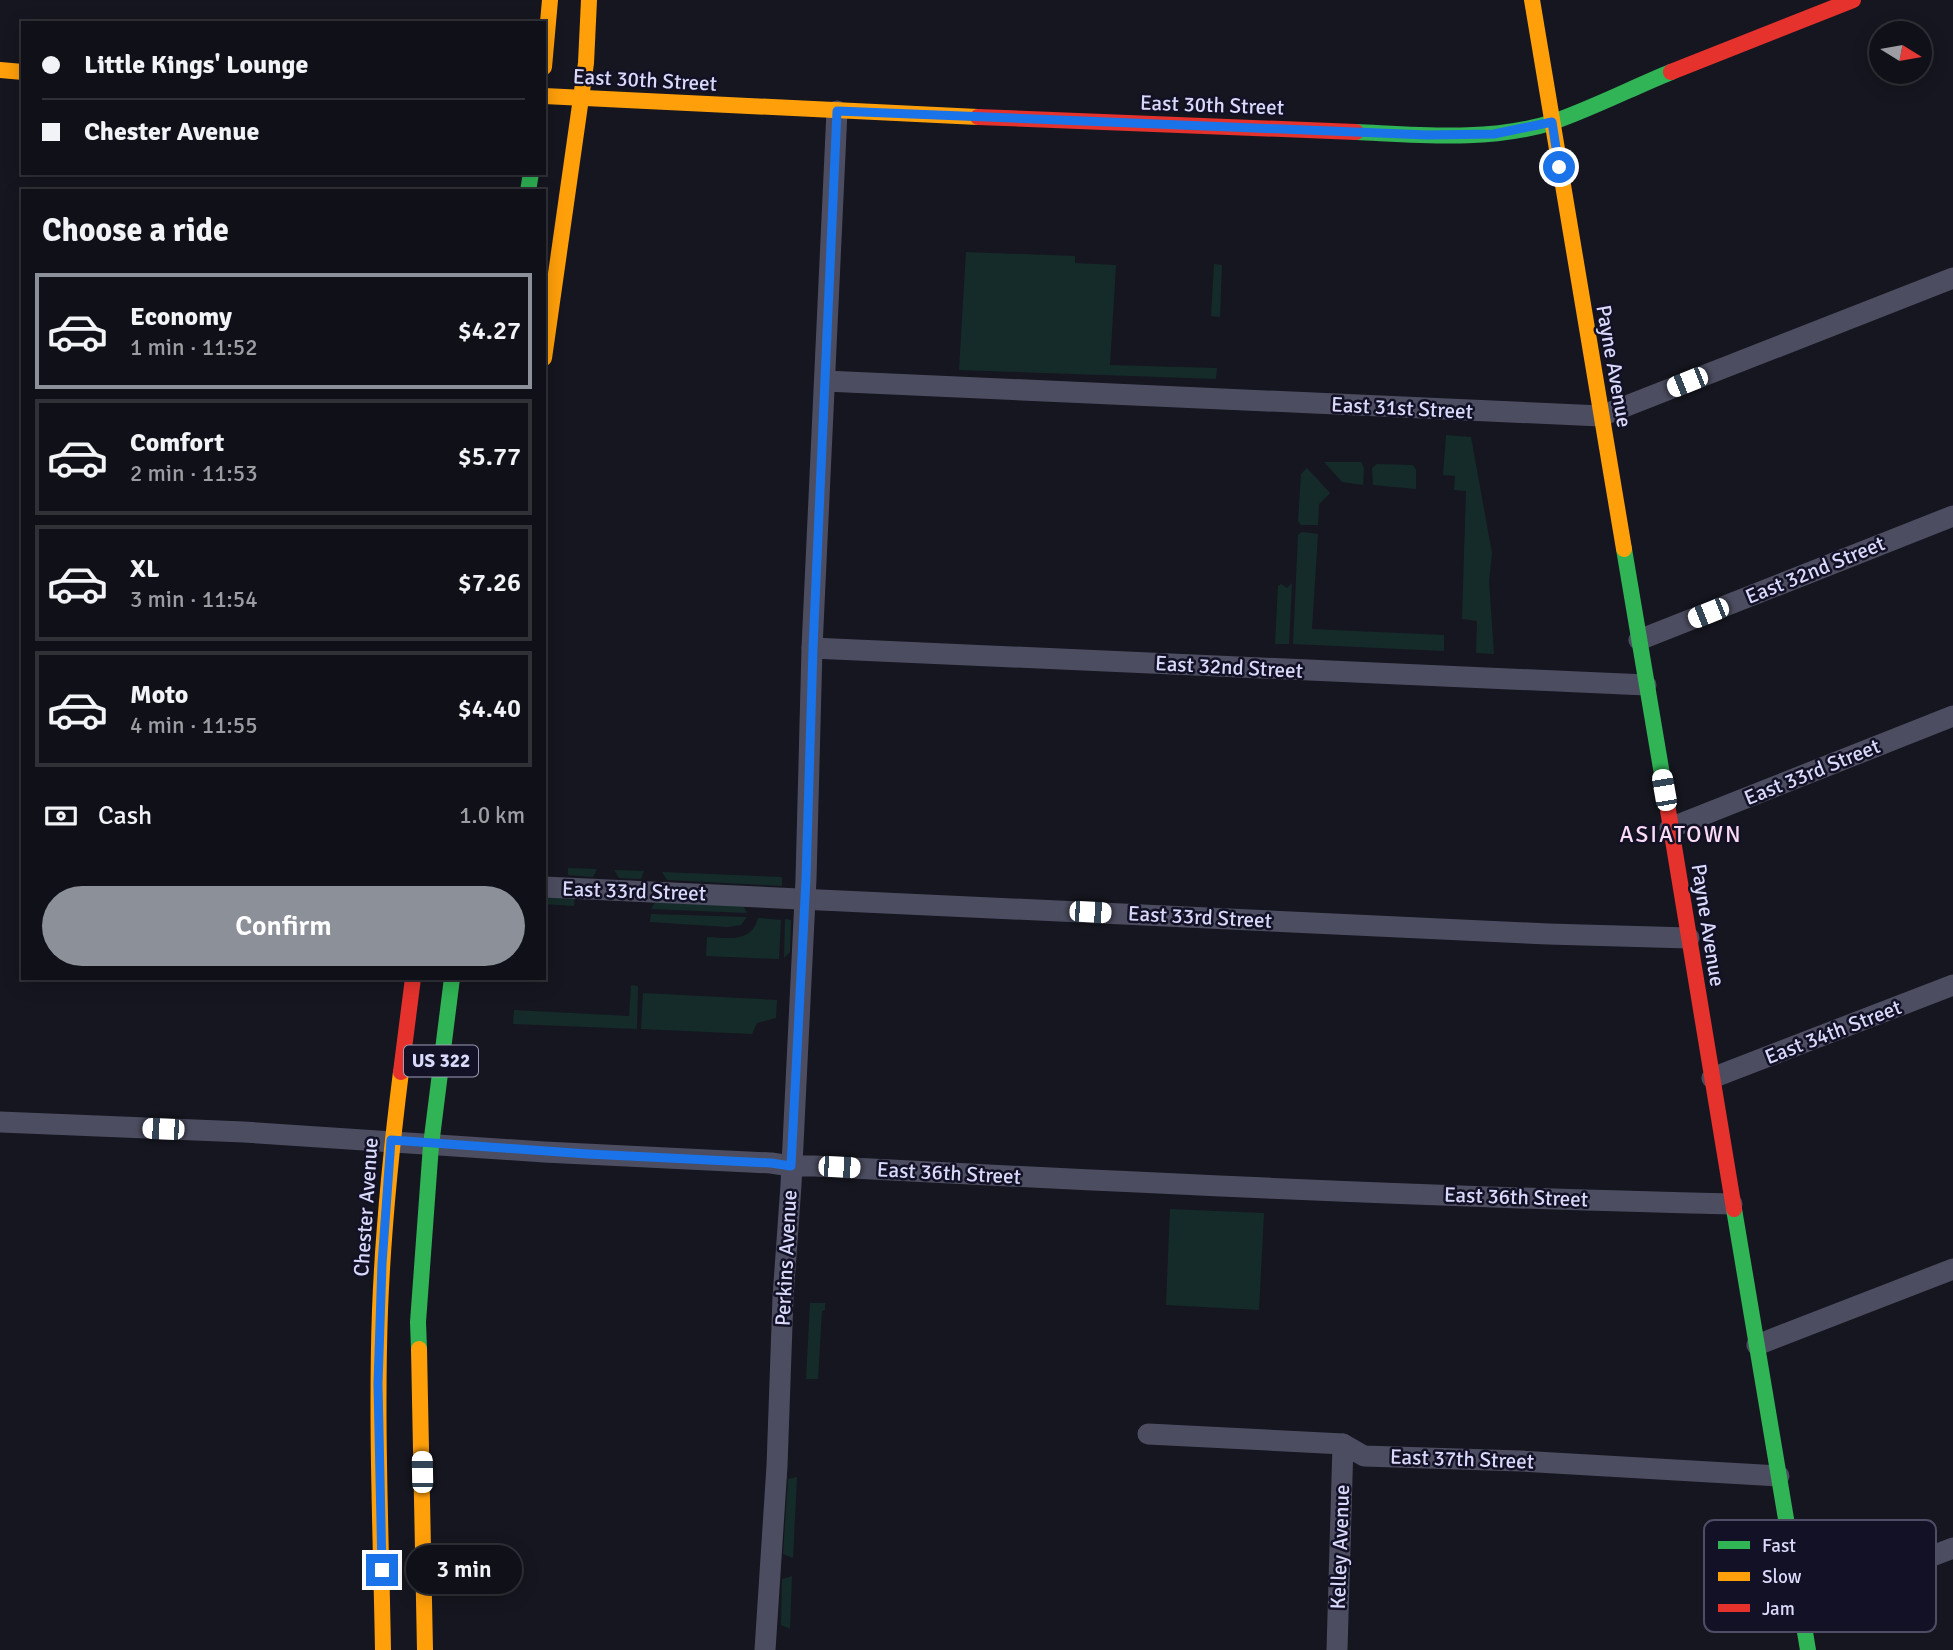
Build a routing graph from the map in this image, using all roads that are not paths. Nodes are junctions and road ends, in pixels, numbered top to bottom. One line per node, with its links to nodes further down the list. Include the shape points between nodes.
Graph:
1 (550, 0): 5 (main road)
2 (589, 0): 9 (main road)
3 (1532, 0): 11 (main road, Payne Avenue)
4 (1853, 0): 11 (main road, East 30th Street)
5 (546, 45)
6 (0, 70): 7 (main road)
7 (21, 72)
8 (546, 96): 9 (main road, East 30th Street)
9 (580, 98): 10 (main road, East 30th Street); 13 (main road)
10 (837, 111): 11 (main road, East 30th Street, via 1427,135 1494,134); 14 (street, Perkins Avenue)
11 (1552, 122): 15 (main road, Payne Avenue)
12 (1953, 278): 15 (street, East 31st Street)
13 (546, 344)
14 (825, 381): 15 (street, East 31st Street); 18 (street, Perkins Avenue)
15 (1601, 416): 17 (main road, Payne Avenue)
16 (1953, 516): 17 (street, East 32nd Street)
17 (1639, 640): 19 (main road, Payne Avenue)
18 (813, 648): 19 (street, East 32nd Street); 23 (street, Perkins Avenue)
19 (1646, 685): 21 (main road, Payne Avenue)
20 (1953, 716): 21 (street, East 33rd Street)
21 (1670, 828): 24 (main road, Payne Avenue)
22 (546, 887): 23 (street, East 33rd Street)
23 (804, 898): 24 (street, East 33rd Street); 32 (street, Perkins Avenue)
24 (1689, 938): 28 (main road, Payne Avenue)
25 (413, 980): 30 (main road, Chester Avenue / US 322)
26 (452, 980): 31 (main road, US 322)
27 (1953, 985): 28 (street, East 34th Street)
28 (1712, 1078): 33 (main road, Payne Avenue)
29 (0, 1122): 30 (street, East 36th Street)
30 (391, 1140): 31 (street, East 36th Street); 43 (main road, Chester Avenue / US 322, via 378,1384)
31 (431, 1145): 32 (street, East 36th Street); 44 (main road, US 322, via 418,1322)
32 (791, 1166): 33 (street, East 36th Street); 45 (street, Perkins Avenue)
33 (1731, 1204): 35 (main road, Payne Avenue)
34 (1953, 1269): 35 (street)
35 (1757, 1345): 38 (main road, Payne Avenue)
36 (1148, 1434): 37 (street, East 37th Street)
37 (1343, 1444): 38 (street, East 37th Street, via 1364,1455); 46 (street, Kelley Avenue)
38 (1779, 1476): 39 (main road, Payne Avenue)
39 (1786, 1520)
40 (1953, 1548): 41 (street)
41 (1936, 1554)
42 (1805, 1632): 47 (main road, Payne Avenue)
43 (383, 1650)
44 (425, 1650)
45 (765, 1650)
46 (1337, 1650)
47 (1808, 1650)

